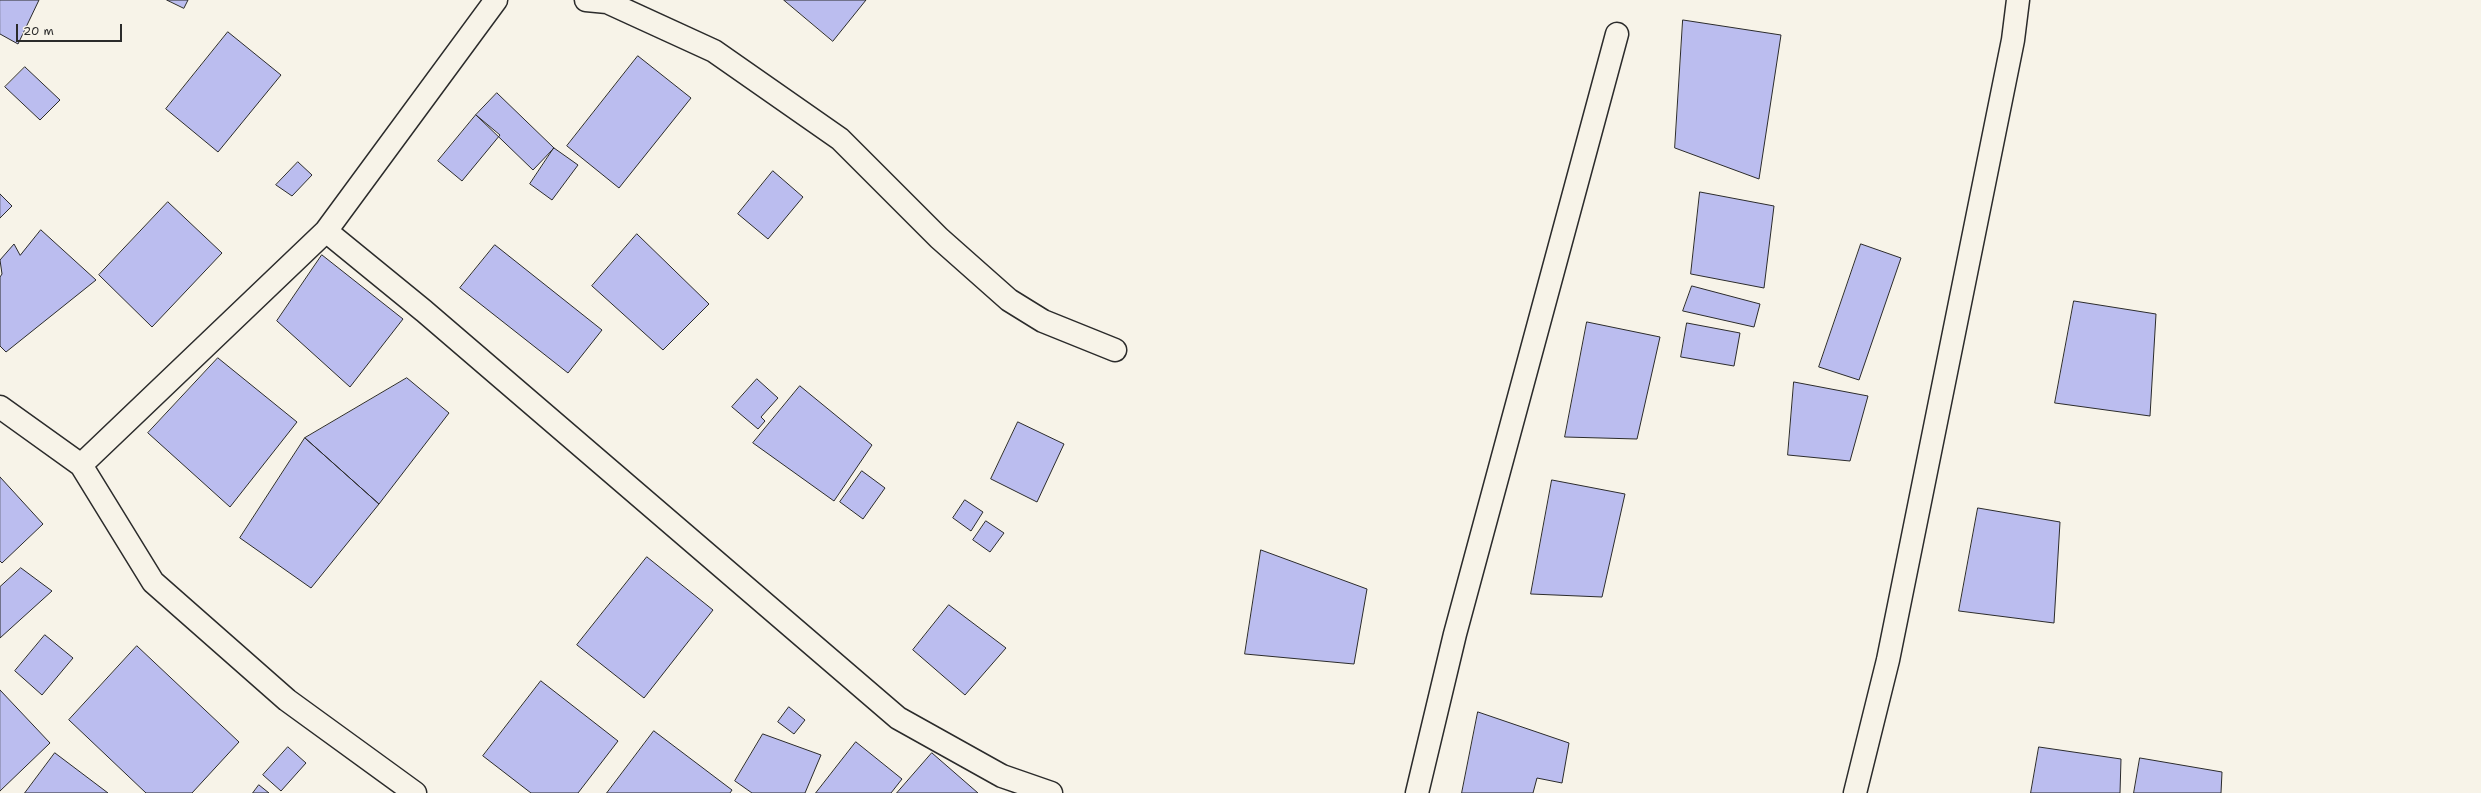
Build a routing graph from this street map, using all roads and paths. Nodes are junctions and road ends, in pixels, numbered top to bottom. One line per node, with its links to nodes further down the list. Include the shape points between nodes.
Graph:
1 (496, 0): 5 (street)
2 (586, 0): 6 (street, via 607,2 714,51 840,139 939,238 1009,300 1044,321)
3 (2018, 0): 12 (street, via 2013,40 1890,652)
4 (1616, 34): 11 (street, via 1455,634)
5 (326, 231): 8 (street); 10 (street, via 424,311 898,718 1002,776)
6 (1115, 350)
7 (0, 407): 8 (street)
8 (81, 465): 9 (street, via 153,582 287,700)
9 (415, 793)
10 (1051, 793)
11 (1417, 793)
12 (1855, 793)

